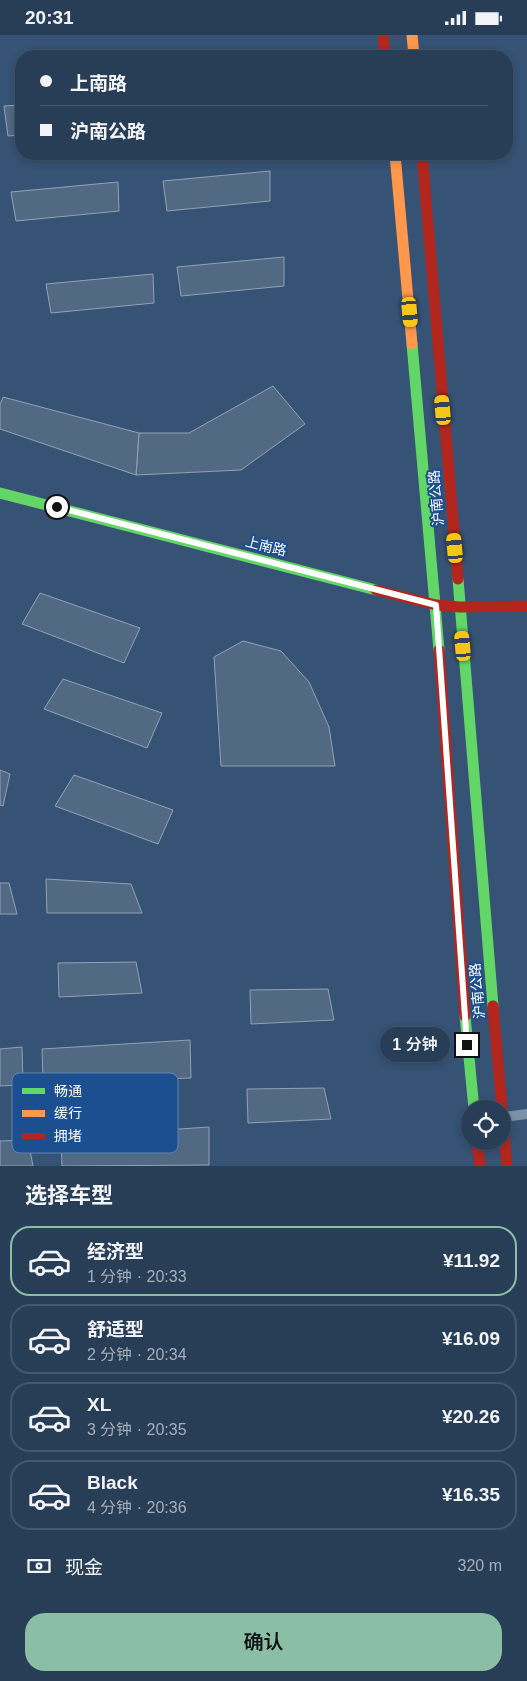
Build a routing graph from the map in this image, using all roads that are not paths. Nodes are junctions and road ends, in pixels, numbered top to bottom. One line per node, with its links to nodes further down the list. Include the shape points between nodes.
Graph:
1 (383, 35): 3 (main road)
2 (412, 35): 4 (main road)
3 (384, 50)
4 (413, 50)
5 (396, 160): 8 (main road, 沪南公路)
6 (423, 160): 9 (main road, 沪南公路)
7 (0, 493): 8 (main road, 上南路)
8 (436, 605): 9 (main road, 上南路); 11 (main road, 沪南公路)
9 (460, 607): 10 (main road, 上南路); 12 (main road, 沪南公路)
10 (527, 607)
11 (473, 1100)
12 (501, 1100)
13 (527, 1114): 14 (lane)
14 (511, 1116)
15 (478, 1150): 17 (main road)
16 (506, 1150): 18 (main road, 沪南公路)
17 (480, 1166)
18 (507, 1166)

